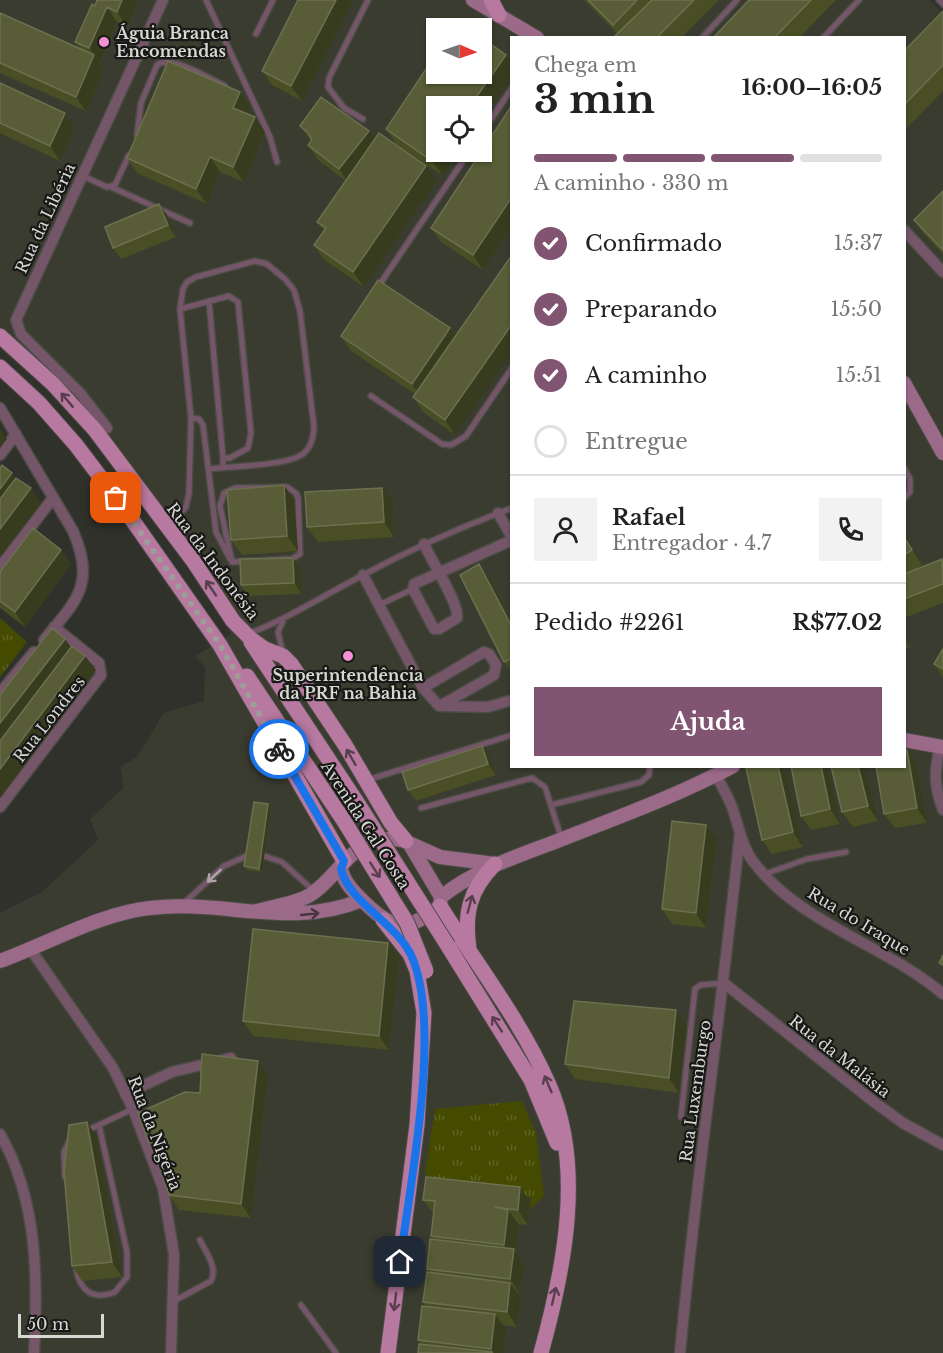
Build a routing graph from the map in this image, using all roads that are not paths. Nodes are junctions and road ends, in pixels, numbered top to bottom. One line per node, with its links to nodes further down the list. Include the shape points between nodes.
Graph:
1 (163, 0): 24 (street, Rua da Libéria)
2 (206, 0): 22 (lane, via 270,137)
3 (273, 0): 12 (lane)
4 (368, 0): 19 (lane, via 328,87 344,108)
5 (474, 0): 11 (main road)
6 (491, 0): 11 (main road)
7 (737, 0): 14 (lane)
8 (859, 0): 15 (lane)
9 (939, 0): 10 (lane)
10 (943, 4)
11 (499, 15): 13 (main road)
12 (256, 34)
13 (534, 36)
14 (704, 36)
15 (825, 36)
16 (225, 86): 20 (lane, via 174,62 161,62 143,96)
17 (510, 91): 18 (lane)
18 (492, 118)
19 (363, 119)
20 (134, 142)
21 (130, 152): 25 (lane, via 118,182)
22 (277, 162)
23 (462, 162): 29 (lane)
24 (82, 175): 25 (lane); 39 (street, Rua da Libéria, via 16,320 21,334 80,393)
25 (111, 187): 26 (lane)
26 (190, 223)
27 (906, 232): 28 (street)
28 (943, 272)
29 (372, 296)
30 (208, 301): 31 (lane); 43 (lane); 43 (lane, via 229,296 238,302 251,433 243,452)
31 (180, 309): 38 (lane); 44 (lane, via 187,282 255,261 267,264 285,279 294,290 300,311 314,427 309,448 294,459)
32 (0, 336): 51 (main road, Rua da Indonésia, one-way to 32, via 95,430 53,384)
33 (0, 367): 64 (main road, via 76,445)
34 (510, 371): 36 (lane, via 466,436 451,445 442,444)
35 (906, 387): 41 (main road)
36 (371, 396)
37 (0, 408): 40 (street)
38 (191, 418): 45 (lane, via 199,419 203,425); 51 (lane, via 189,498)
39 (107, 428)
40 (16, 434): 42 (street); 48 (street)
41 (943, 453)
42 (0, 455)
43 (223, 458): 44 (lane)
44 (224, 467): 45 (lane)
45 (210, 469): 55 (lane, via 216,531)
46 (906, 472): 47 (lane, via 910,479)
47 (906, 496)
48 (53, 498): 56 (street); 62 (street, via 73,531 84,566 78,595)
49 (510, 509): 50 (lane)
50 (498, 513): 52 (street); 54 (lane)
51 (166, 529): 63 (main road, Rua da Indonésia, one-way to 51)
52 (510, 534)
53 (510, 539): 57 (street)
54 (424, 544): 57 (street); 58 (lane)
55 (232, 562): 55 (lane, via 292,559 300,554 298,498 292,489 235,488 224,493 220,506)
56 (0, 567)
57 (438, 573): 59 (street, via 414,584); 59 (street, via 458,611 457,618 443,628 434,628)
58 (363, 575): 60 (street); 61 (lane)
59 (412, 589): 60 (lane)
60 (379, 605): 66 (street)
61 (283, 621): 63 (lane); 65 (lane, via 278,632)
62 (54, 627): 67 (street); 78 (street, Rua Londres, via 99,663 101,675)
63 (246, 635): 65 (main road, Rua da Indonésia); 110 (main road, one-way to 63, bridge, via 531,1080 360,807)
64 (220, 645): 88 (main road, Avenida Gal Costa); 112 (main road, Avenida Gal Costa, one-way to 112, bridge, via 255,686 344,821 407,923 426,971 433,1028 428,1105)
65 (283, 656): 76 (main road, Rua da Indonésia, one-way to 65)
66 (423, 688): 69 (street); 69 (street, via 484,652 489,654 496,665 494,675)
67 (0, 693)
68 (510, 701): 69 (street, via 488,707)
69 (440, 706)
70 (510, 736): 76 (lane)
71 (906, 740): 72 (main road)
72 (942, 747): 80 (street, via 934,771)
73 (650, 768): 77 (lane, via 641,783)
74 (728, 768): 75 (main road)
75 (716, 775): 81 (street, Rua do Iraque); 82 (main road)
76 (365, 781): 83 (main road, Rua da Indonésia)
77 (551, 805): 79 (lane, via 546,787 532,778); 82 (lane)
78 (0, 807)
79 (420, 808)
80 (943, 810)
81 (740, 832): 89 (street, Rua do Iraque, via 751,859); 99 (street, Rua Luxemburgo)
82 (562, 839): 87 (main road)
83 (408, 842): 87 (main road, Rua da Indonésia, via 441,857); 88 (main road, Rua da Indonésia, via 371,841); 92 (main road, Rua da Indonésia)
84 (846, 852): 89 (lane, via 807,859)
85 (249, 855): 93 (lane, one-way to 93, via 224,866)
86 (264, 856): 90 (lane, via 282,862)
87 (495, 864): 92 (main road, via 454,887); 97 (main road, one-way to 87, via 466,920 470,899)
88 (343, 865): 90 (main road, Rua da Indonésia); 91 (main road, Avenida Gal Costa, via 348,884)
89 (765, 874): 100 (street, Rua do Iraque, via 807,910 885,953)
90 (315, 892): 94 (main road, Rua da Indonésia)
91 (362, 900): 94 (main road, one-way to 91, via 276,915 316,914); 95 (main road, Avenida Gal Costa)
92 (441, 902): 95 (main road, via 423,920 400,925); 97 (main road)
93 (183, 905): 94 (main road); 96 (main road, via 114,916)
94 (257, 911)
95 (383, 920): 112 (main road, Avenida Gal Costa, via 410,954 424,1013 422,1077)
96 (31, 950): 98 (main road); 102 (street, Rua da Nigéria, via 113,1068)
97 (470, 952): 110 (main road, one-way to 97, via 550,1087 531,1048)
98 (0, 961)
99 (724, 983): 104 (lane, via 695,989); 109 (street, Rua da Malásia, via 874,1102 910,1128); 122 (street, Rua Luxemburgo, via 695,1198)
100 (943, 994)
101 (231, 1058): 102 (street, via 172,1072)
102 (126, 1094): 103 (street, Rua da Nigéria)
103 (133, 1109): 105 (lane); 115 (street, Rua da Nigéria, via 163,1188 174,1255)
104 (681, 1117)
105 (99, 1125): 107 (lane); 114 (lane, via 127,1252 127,1277 106,1295 88,1293 77,1278)
106 (0, 1134): 117 (street, via 24,1193 33,1234)
107 (82, 1134)
108 (73, 1138): 111 (lane, via 64,1152)
109 (943, 1144)
110 (567, 1171): 121 (main road, one-way to 110, via 559,1275)
111 (66, 1185)
112 (410, 1185): 120 (main road, Avenida Gal Costa, one-way to 120)
113 (200, 1240): 115 (lane, via 214,1275 211,1281)
114 (75, 1255)
115 (174, 1301): 118 (street, Rua da Nigéria)
116 (301, 1305): 119 (lane)
117 (34, 1353)
118 (171, 1353)
119 (336, 1353)
120 (388, 1353)
121 (541, 1353)
122 (680, 1353)

